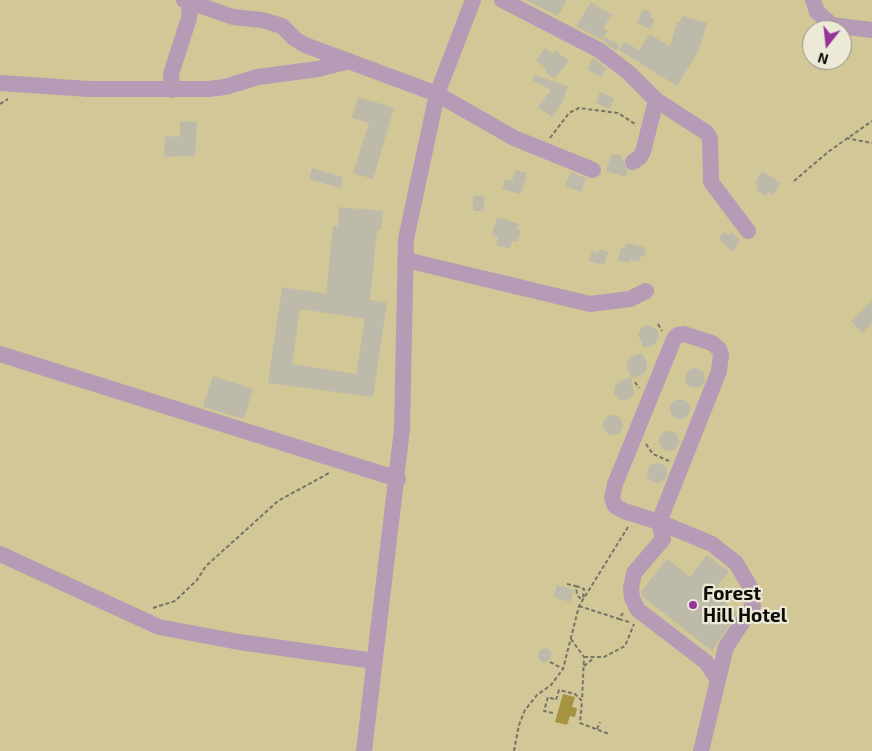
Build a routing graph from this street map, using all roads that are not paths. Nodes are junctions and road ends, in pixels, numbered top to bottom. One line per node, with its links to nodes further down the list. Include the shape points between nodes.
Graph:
1 (473, 0): 9 (street)
2 (502, 0): 10 (street, via 599,50)
3 (813, 0): 5 (street, via 817,12 832,25)
4 (187, 1): 6 (street, via 233,17 269,21 282,26 305,45); 8 (street, via 189,18 171,74)
5 (872, 30)
6 (349, 61): 8 (street, via 318,69 258,77 217,89); 9 (street)
7 (0, 83): 8 (street)
8 (172, 90)
9 (437, 94): 12 (street, via 514,138); 14 (street, via 412,207)
10 (656, 100): 11 (street, via 648,136 640,157); 13 (street, via 709,135 711,182)
11 (633, 162)
12 (593, 170)
13 (748, 231)
14 (406, 260): 15 (street, via 590,304 630,299); 17 (street, via 405,381)
15 (646, 291)
16 (0, 354): 17 (street)
17 (398, 479): 20 (street)
18 (659, 522): 18 (street, via 719,371 721,355 718,348 697,337 678,335 674,339 612,492 615,506); 21 (street, via 662,539 634,573 632,598 638,610 706,662); 21 (street, via 712,544 736,563 749,585 753,606 726,647)
19 (0, 554): 20 (street, via 159,627)
20 (374, 661): 22 (street)
21 (718, 680): 23 (street)
22 (364, 751)
23 (701, 751)

